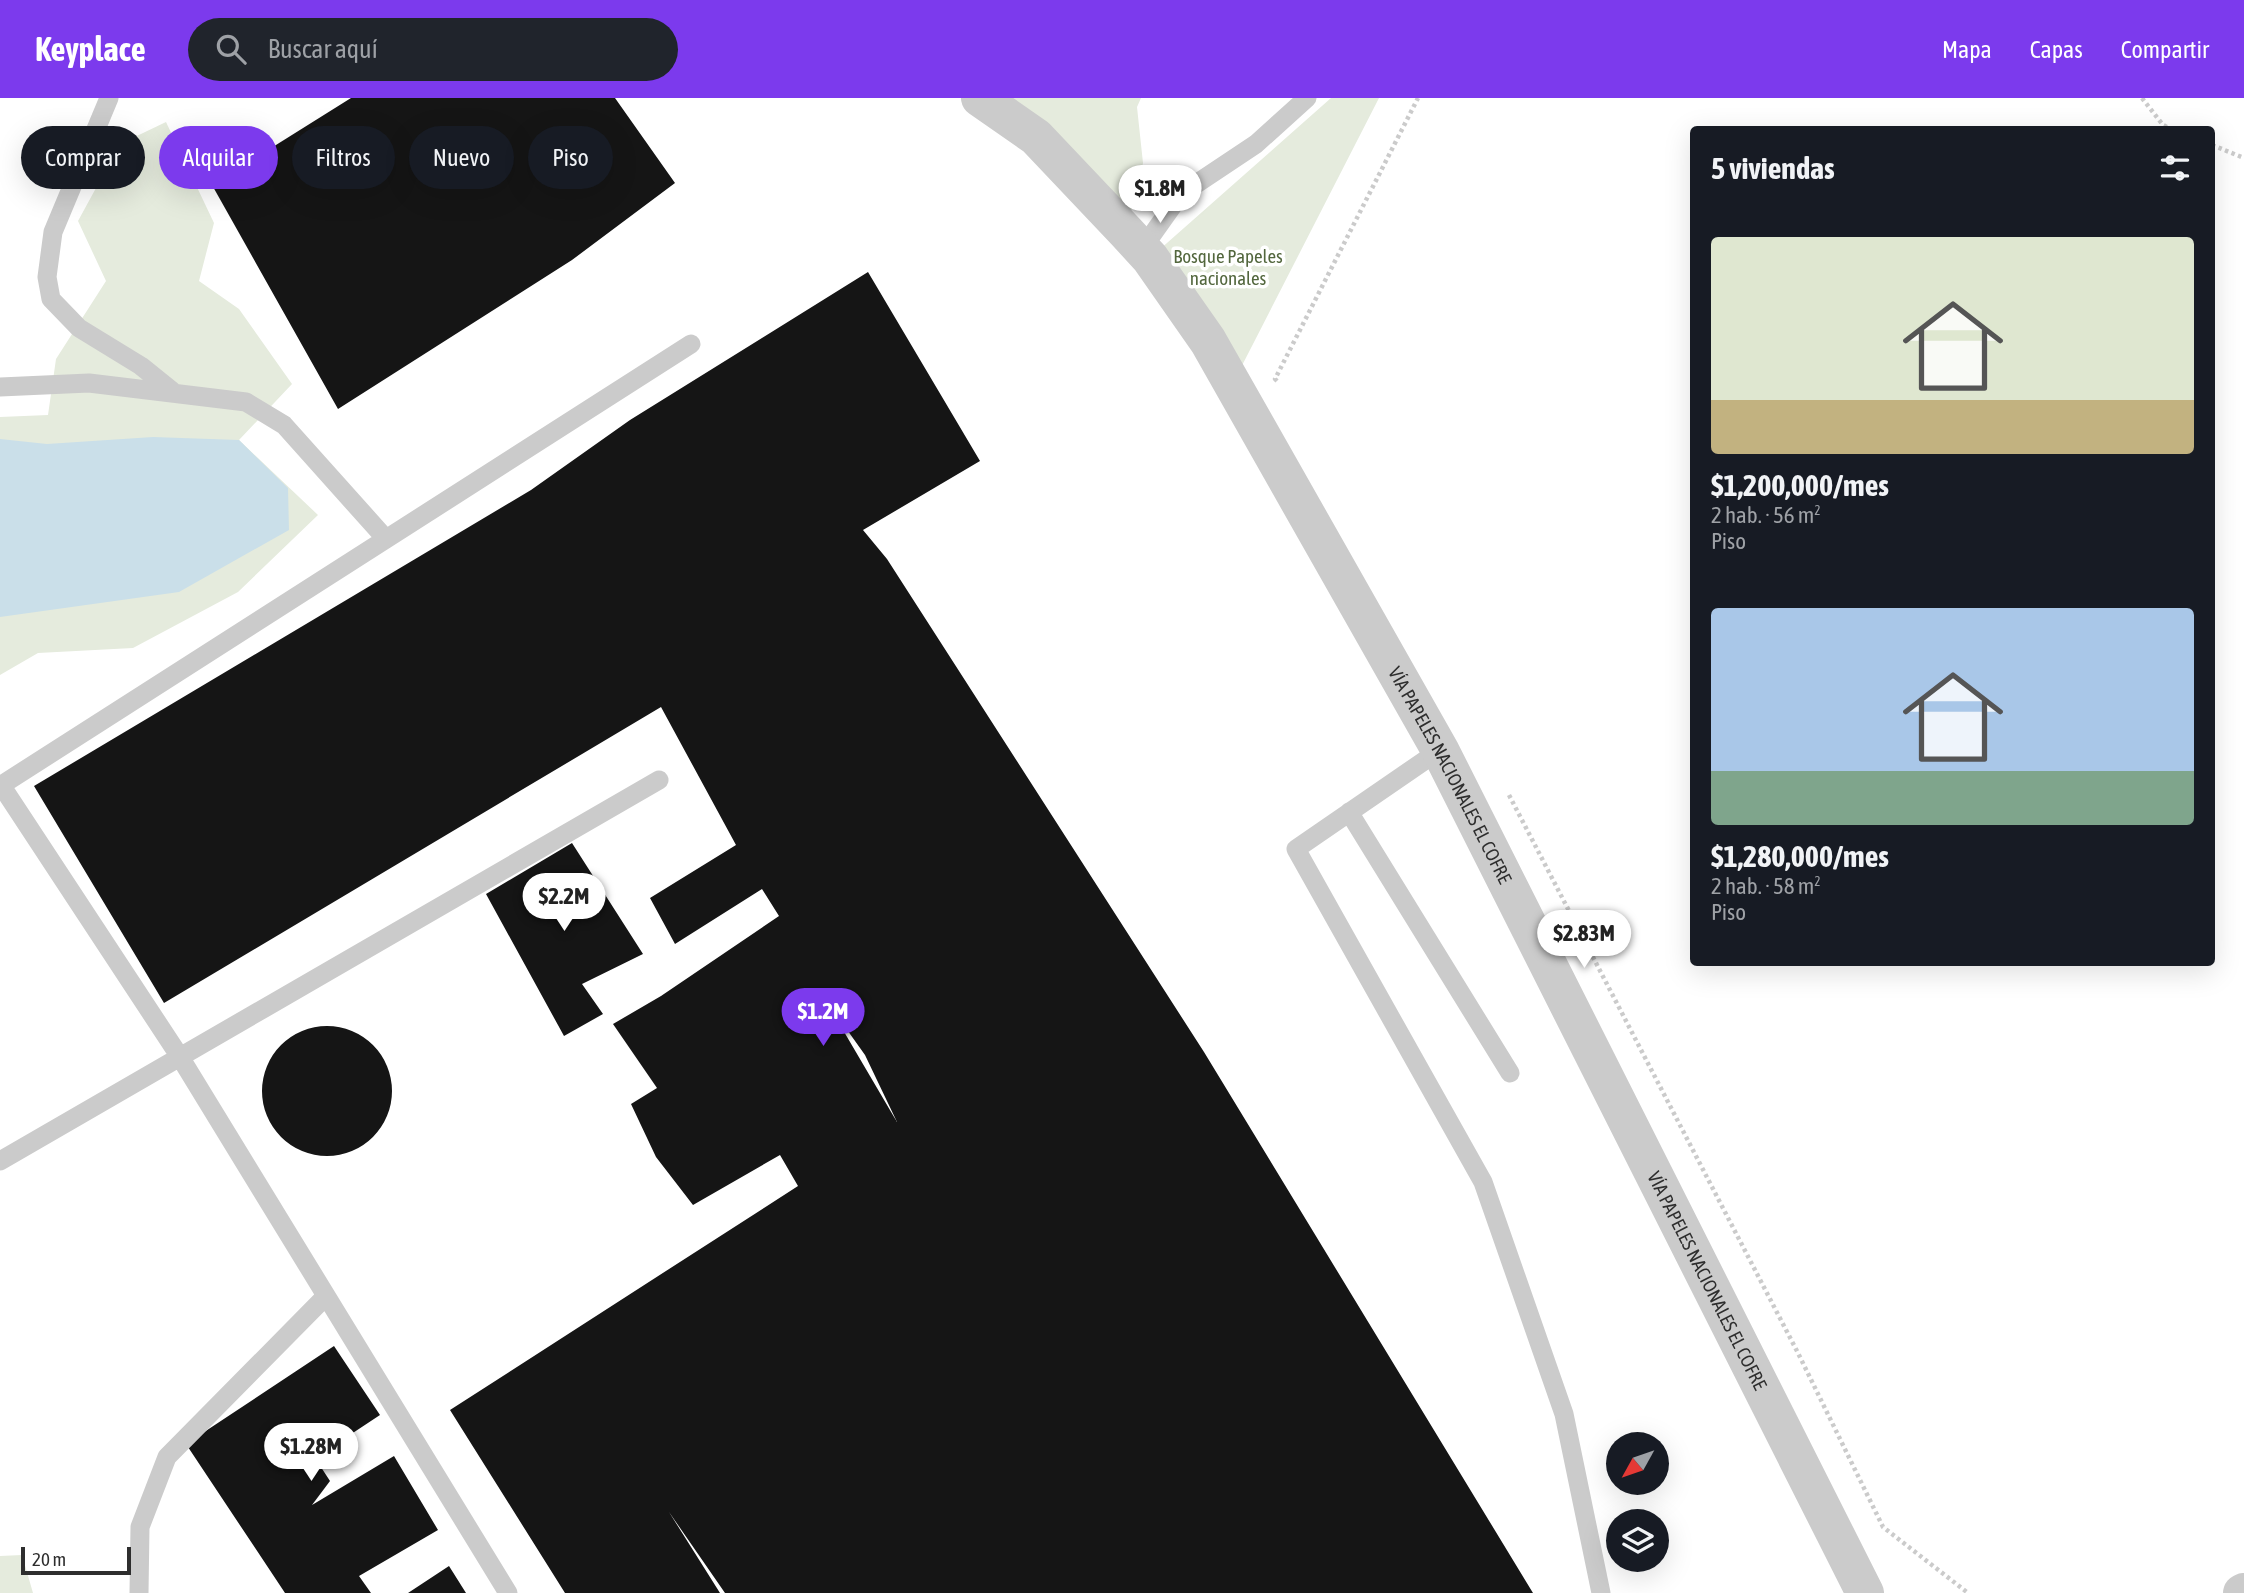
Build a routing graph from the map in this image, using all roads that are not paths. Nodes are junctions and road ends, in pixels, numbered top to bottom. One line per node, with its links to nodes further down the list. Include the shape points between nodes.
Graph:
1 (109, 98): 7 (lane, via 54,232 47,277 51,299 79,328)
2 (980, 98): 4 (street, VÍA PAPELES NACIONALES EL COFRE, via 1036,136)
3 (1307, 98): 4 (lane, via 1256,145 1181,194)
4 (1142, 249): 9 (street, VÍA PAPELES NACIONALES EL COFRE, via 1208,341)
5 (691, 344): 8 (lane)
6 (0, 387): 7 (lane, via 89,383)
7 (173, 391): 8 (lane, via 246,402 284,425)
8 (386, 539): 11 (lane)
9 (1440, 750): 12 (lane); 20 (street, VÍA PAPELES NACIONALES EL COFRE)
10 (659, 780): 13 (lane)
11 (1, 785): 13 (lane)
12 (1349, 812): 14 (lane); 19 (lane, via 1296,849 1483,1182 1564,1414)
13 (180, 1057): 15 (lane); 16 (lane)
14 (1510, 1073)
15 (0, 1161)
16 (326, 1296): 17 (lane, via 167,1457 140,1527); 18 (lane)
17 (139, 1593)
18 (508, 1593)
19 (1601, 1593)
20 (1865, 1593)

